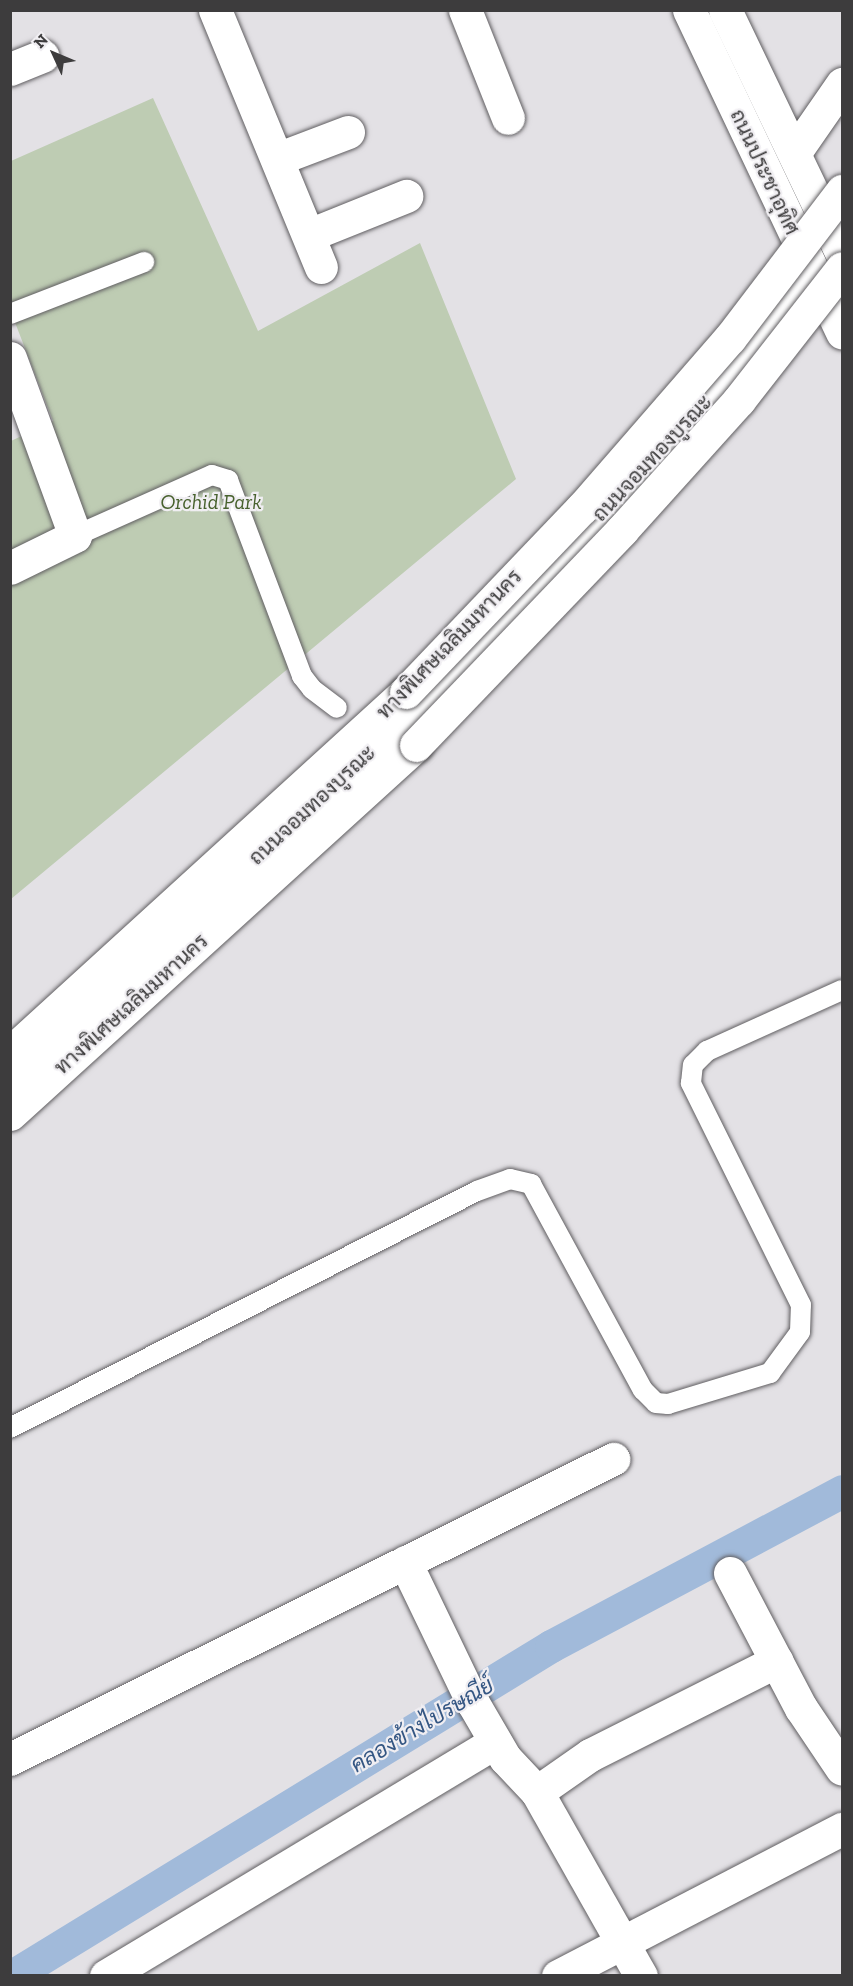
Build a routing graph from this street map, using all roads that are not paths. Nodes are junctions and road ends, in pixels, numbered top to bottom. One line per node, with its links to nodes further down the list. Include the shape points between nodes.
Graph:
1 (215, 10): 11 (main road)
2 (465, 10): 8 (main road)
3 (689, 10): 18 (main road, ถนนประชาอุทิศ)
4 (725, 10): 10 (main road, ถนนประชาอุทิศ)
5 (42, 56): 6 (main road)
6 (10, 69)
7 (843, 84): 10 (main road)
8 (508, 118)
9 (348, 132): 11 (main road)
10 (795, 152): 15 (main road, ถนนประชาอุทิศ)
11 (277, 159): 14 (main road)
12 (843, 191): 26 (main road, ทางพิเศษเฉลิมมหานคร, bridge, via 722,347 582,508 406,692)
13 (406, 196): 14 (main road)
14 (309, 235): 17 (main road)
15 (843, 254)
16 (144, 262): 19 (lane)
17 (321, 267)
18 (827, 269): 20 (main road, ถนนประชาอุทิศ); 27 (main road, ถนนจอมทองบูรณะ, via 433,694); 28 (main road, ทางพิเศษเฉลิมมหานคร, bridge, via 739,400 622,530 416,745)
19 (10, 314)
20 (843, 332)
21 (10, 358): 22 (main road)
22 (75, 536): 23 (main road); 24 (lane, via 212,475 228,480 302,676)
23 (10, 568)
24 (337, 708)
25 (843, 990): 29 (lane, via 707,1051 693,1065 691,1083 801,1305 800,1332 770,1373 668,1404 656,1403 644,1390 531,1184 510,1179 466,1197)
26 (10, 1053)
27 (10, 1081)
28 (10, 1114)
29 (10, 1428)
30 (613, 1459): 31 (main road)
31 (405, 1562): 34 (main road, via 454,1667); 36 (main road)
32 (730, 1574): 33 (main road)
33 (777, 1661): 35 (main road, via 801,1708); 37 (main road, via 590,1755)
34 (495, 1742): 37 (main road, via 523,1781); 40 (main road)
35 (841, 1759)
36 (10, 1760)
37 (537, 1792): 39 (main road)
38 (843, 1829): 39 (main road)
39 (622, 1941): 41 (main road); 42 (main road)
40 (106, 1976)
41 (558, 1976)
42 (641, 1976)

